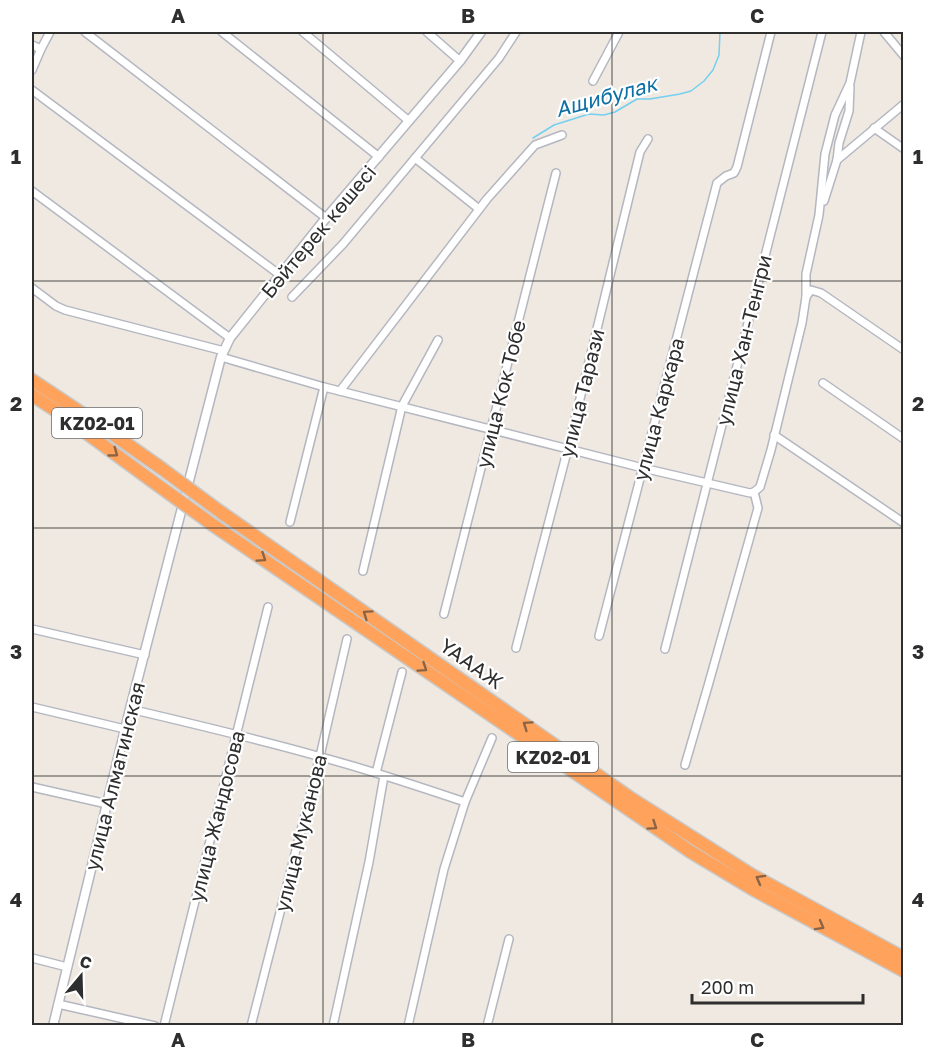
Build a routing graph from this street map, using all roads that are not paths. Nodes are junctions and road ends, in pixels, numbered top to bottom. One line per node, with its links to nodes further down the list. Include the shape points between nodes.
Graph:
1 (50, 32): 14 (street)
2 (85, 32): 34 (street)
3 (222, 32): 27 (street)
4 (303, 32): 22 (street)
5 (427, 32): 16 (street)
6 (481, 32): 16 (street, Бәйтерек көшесі)
7 (516, 32): 28 (street)
8 (619, 32): 18 (street)
9 (771, 32): 54 (street, улица Каркара, via 737,167 717,183)
10 (822, 32): 55 (street, улица Хан-Тенгри)
11 (861, 32): 19 (street)
12 (884, 32): 15 (street)
13 (32, 45): 14 (street)
14 (41, 49): 17 (street)
15 (903, 56)
16 (460, 61): 22 (street, Бәйтерек көшесі)
17 (32, 70)
18 (593, 81)
19 (850, 83): 29 (street, via 849,111); 33 (street, via 835,115 825,154)
20 (32, 90): 35 (street)
21 (903, 104): 23 (street)
22 (409, 121): 27 (street, Бәйтерек көшесі)
23 (874, 128): 26 (street); 29 (street)
24 (562, 135): 32 (street, via 535,145)
25 (648, 139): 52 (street, улица Тарази, via 640,152)
26 (903, 148)
27 (380, 158): 34 (street, Бәйтерек көшесі)
28 (415, 158): 32 (street); 37 (street, via 343,244)
29 (837, 160): 33 (street)
30 (556, 173): 49 (street, улица Кок Тобе)
31 (32, 192): 39 (street)
32 (479, 209): 46 (street)
33 (819, 215): 38 (street, via 806,274)
34 (326, 218): 35 (street, Бәйтерек көшесі)
35 (280, 275): 39 (street, Бәйтерек көшесі)
36 (32, 288): 42 (street, via 65,310)
37 (292, 297)
38 (806, 297): 41 (street, via 811,290 821,293); 50 (street)
39 (230, 338): 42 (street, Бәйтерек көшесі)
40 (438, 340): 48 (street)
41 (903, 350)
42 (223, 354): 45 (street); 53 (street, Бәйтерек көшесі)
43 (32, 380): 82 (highway, ҮАААЖ / KZ02-01, one-way to 43, bridge, via 752,875 629,797)
44 (823, 383): 51 (street)
45 (324, 387): 46 (street); 57 (street)
46 (340, 390): 48 (street)
47 (32, 395): 85 (highway, ҮАААЖ / KZ02-01, one-way to 85, bridge, via 213,525 690,852)
48 (402, 406): 49 (street); 59 (street)
49 (492, 428): 52 (street); 61 (street, улица Кок Тобе)
50 (774, 435): 56 (street, via 760,487); 58 (street)
51 (903, 439)
52 (568, 448): 54 (street); 65 (street, улица Тарази)
53 (196, 453): 67 (street, улица Алматинская)
54 (643, 468): 55 (street); 63 (street, улица Каркара)
55 (707, 483): 56 (street); 66 (street, улица Хан-Тенгри)
56 (754, 492): 75 (street, via 758,508)
57 (290, 522)
58 (903, 523)
59 (363, 571)
60 (268, 607): 72 (street, улица Жандосова)
61 (444, 614)
62 (32, 629): 67 (street)
63 (598, 636)
64 (347, 639): 74 (street, улица Муканова)
65 (516, 648)
66 (665, 649)
67 (145, 655): 70 (street, улица Алматинская)
68 (402, 672): 76 (street)
69 (32, 707): 71 (street)
70 (130, 709): 71 (street, улица Алматинская); 72 (street)
71 (125, 729): 80 (street, улица Алматинская)
72 (236, 734): 74 (street); 89 (street, улица Жандосова)
73 (492, 738): 79 (street)
74 (320, 756): 76 (street); 90 (street, улица Муканова)
75 (685, 765)
76 (376, 773): 77 (street)
77 (384, 776): 79 (street); 91 (street)
78 (32, 787): 80 (street)
79 (465, 802): 92 (street, via 444,869)
80 (107, 804): 84 (street, улица Алматинская)
81 (509, 939): 93 (street)
82 (903, 957)
83 (32, 958): 84 (street)
84 (67, 967): 86 (street, улица Алматинская)
85 (903, 970)
86 (58, 1004): 87 (street, улица Алматинская); 88 (street)
87 (53, 1026)
88 (155, 1026)
89 (164, 1026)
90 (251, 1026)
91 (333, 1026)
92 (408, 1026)
93 (487, 1026)

